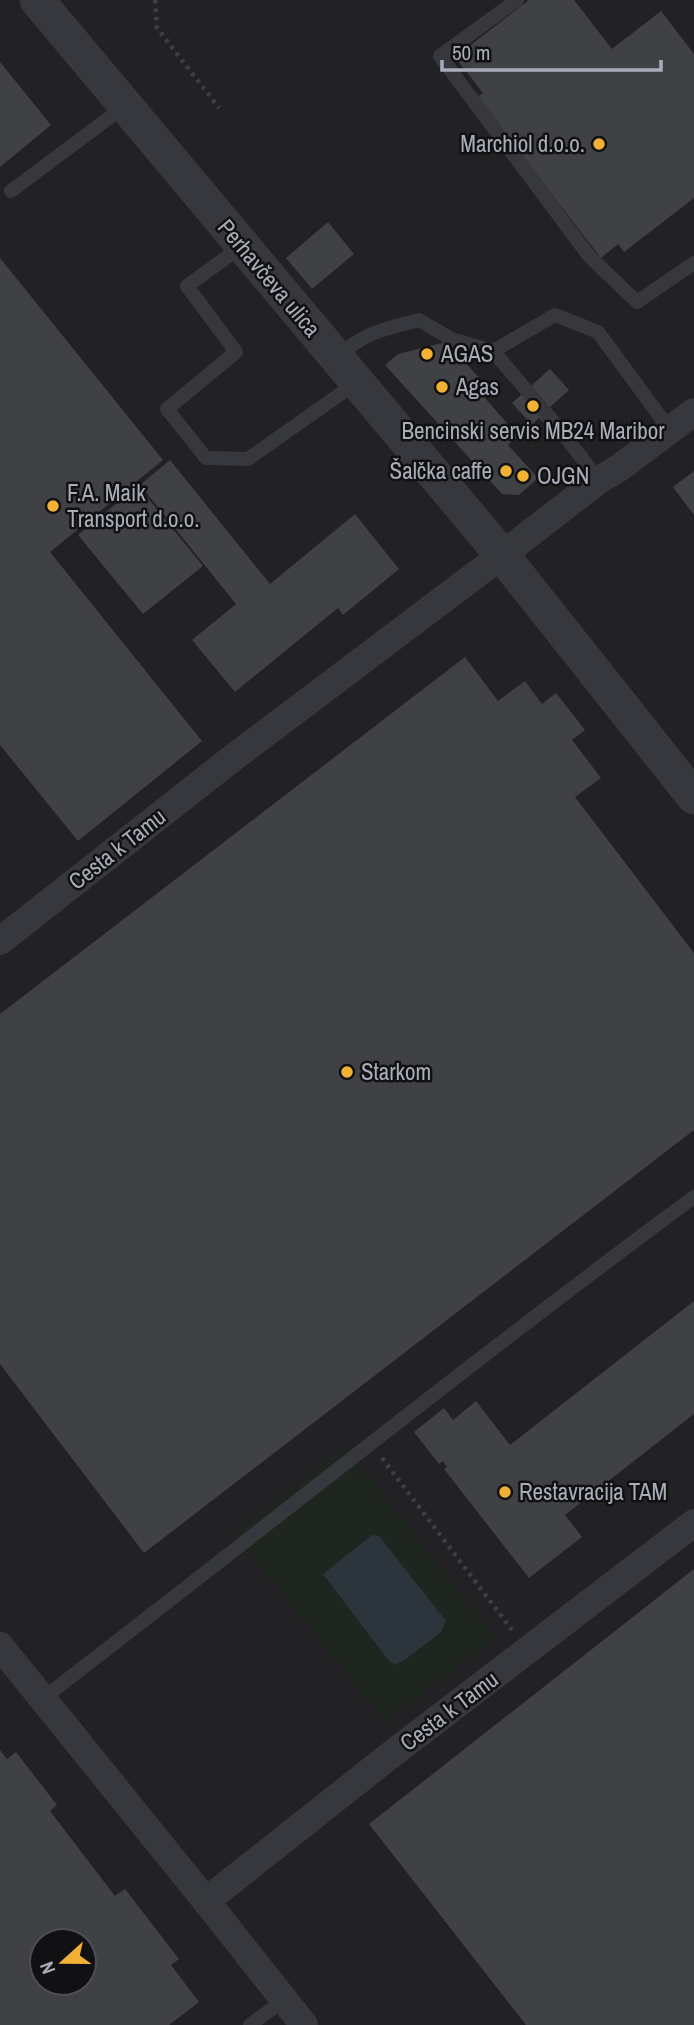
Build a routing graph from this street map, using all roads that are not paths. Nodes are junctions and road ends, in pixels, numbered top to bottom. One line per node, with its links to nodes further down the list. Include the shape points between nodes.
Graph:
1 (37, 0): 3 (street, Perhavčeva ulica)
2 (517, 0): 6 (lane, via 440,56 589,256 637,302)
3 (125, 106): 4 (lane); 5 (street, Perhavčeva ulica)
4 (11, 191)
5 (242, 246): 8 (street, Perhavčeva ulica); 8 (lane, via 187,286 236,352 167,409 206,458 248,459)
6 (694, 263)
7 (493, 351): 8 (lane, via 451,339 419,320 370,334 350,345); 10 (lane, via 555,316 598,332); 11 (lane)
8 (346, 371): 12 (street, Perhavčeva ulica)
9 (694, 412): 10 (street)
10 (670, 430): 11 (street)
11 (599, 480): 12 (street)
12 (502, 555): 13 (street, Perhavčeva ulica); 14 (street, Cesta k Tamu, via 234,757)
13 (694, 797)
14 (0, 942)
15 (694, 1197): 18 (lane)
16 (694, 1523): 19 (street, Cesta k Tamu)
17 (0, 1646): 18 (street)
18 (41, 1699): 19 (street)
19 (206, 1901): 20 (street)
20 (284, 2000): 21 (lane); 22 (street)
21 (250, 2025)
22 (304, 2025)

